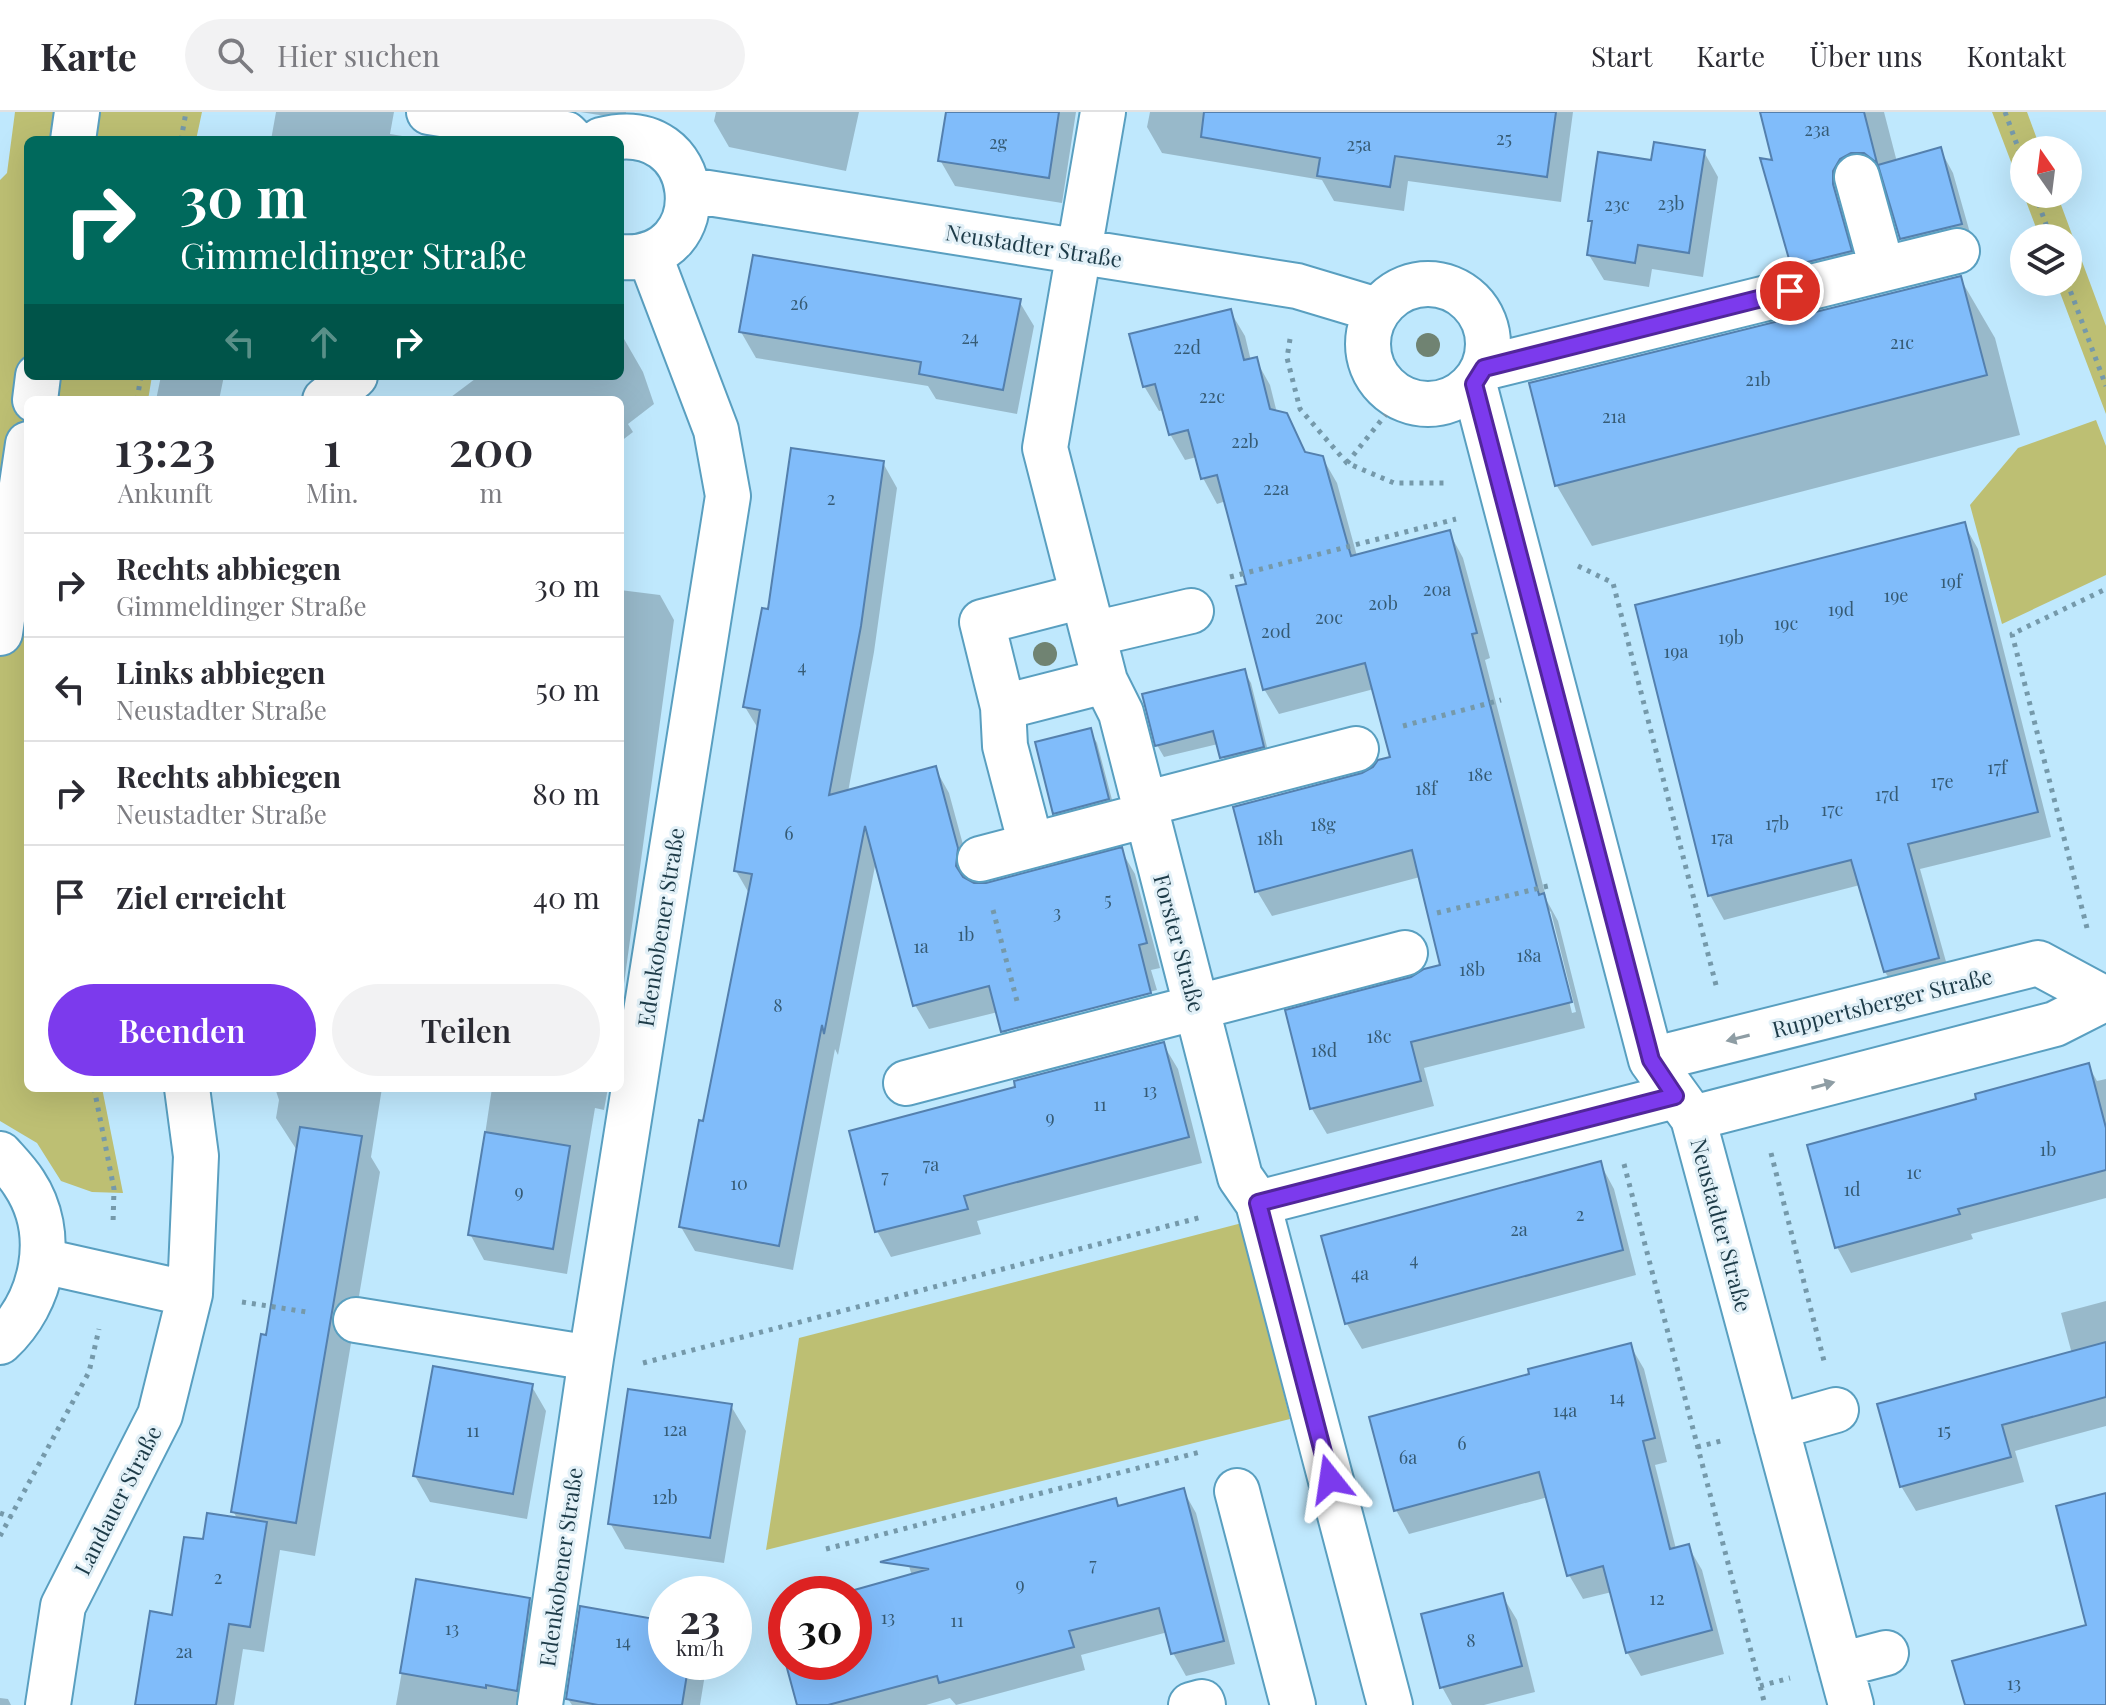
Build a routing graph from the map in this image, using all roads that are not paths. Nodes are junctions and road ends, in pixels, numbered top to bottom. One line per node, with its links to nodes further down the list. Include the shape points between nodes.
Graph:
1 (77, 112): 6 (street)
2 (420, 112): 7 (street)
3 (429, 112): 8 (street)
4 (1103, 112): 12 (street, Forster Straße)
5 (630, 129): 10 (street, via 675,155)
6 (74, 136)
7 (417, 136)
8 (568, 136)
9 (1857, 177): 14 (street)
10 (689, 190): 12 (street, Neustadter Straße); 13 (street, via 689,207 675,237)
11 (1957, 251): 14 (street)
12 (1079, 253): 15 (street, Neustadter Straße, via 1297,286); 21 (street, Forster Straße, via 1045,448)
13 (634, 256): 42 (street, Edenkobener Straße, via 716,430 728,496)
14 (1882, 268): 16 (street)
15 (1377, 310): 16 (street, Neustadter Straße, via 1409,287 1428,284 1465,296 1487,328 1488,348); 16 (street, via 1367,349 1383,386 1399,398 1439,404 1458,397)
16 (1479, 376): 32 (street, Neustadter Straße, via 1506,507)
17 (350, 380): 18 (street)
18 (330, 396)
19 (24, 471): 22 (street)
20 (1191, 611): 21 (street)
21 (1088, 615): 23 (street, Forster Straße); 24 (street, via 982,622)
22 (0, 633)
23 (1105, 681): 24 (street); 26 (street, Forster Straße, via 1121,713)
24 (1003, 707): 27 (street, via 1005,746)
25 (1356, 749): 26 (street)
26 (1145, 810): 27 (street); 31 (street, Forster Straße)
27 (1031, 845): 28 (street)
28 (980, 859)
29 (1405, 953): 31 (street)
30 (2106, 1000): 32 (street, Ruppertsberger Straße, one-way to 32, via 2038,963); 35 (street, one-way to 30, via 2055,1024)
31 (1197, 1008): 33 (street); 37 (street, Forster Straße, via 1240,1177)
32 (1651, 1060): 35 (street, Neustadter Straße)
33 (906, 1083)
34 (188, 1092): 39 (street, via 196,1156)
35 (1684, 1107): 37 (street, via 1610,1113); 44 (street, Neustadter Straße)
36 (0, 1154): 38 (street, via 26,1184 40,1222)
37 (1258, 1203): 53 (street, Forster Straße)
38 (43, 1261): 39 (street); 41 (street, via 34,1296 17,1326)
39 (190, 1294): 48 (street, Landauer Straße, via 160,1415 63,1606)
40 (356, 1320): 42 (street)
41 (0, 1342)
42 (591, 1358): 49 (street, Edenkobener Straße)
43 (1836, 1410): 44 (street)
44 (1776, 1427): 47 (street, Neustadter Straße)
45 (1237, 1491): 52 (street)
46 (1886, 1653): 47 (street)
47 (1845, 1685)
48 (48, 1705)
49 (540, 1705)
50 (1191, 1705): 51 (street)
51 (1203, 1705)
52 (1293, 1705)
53 (1390, 1705)

